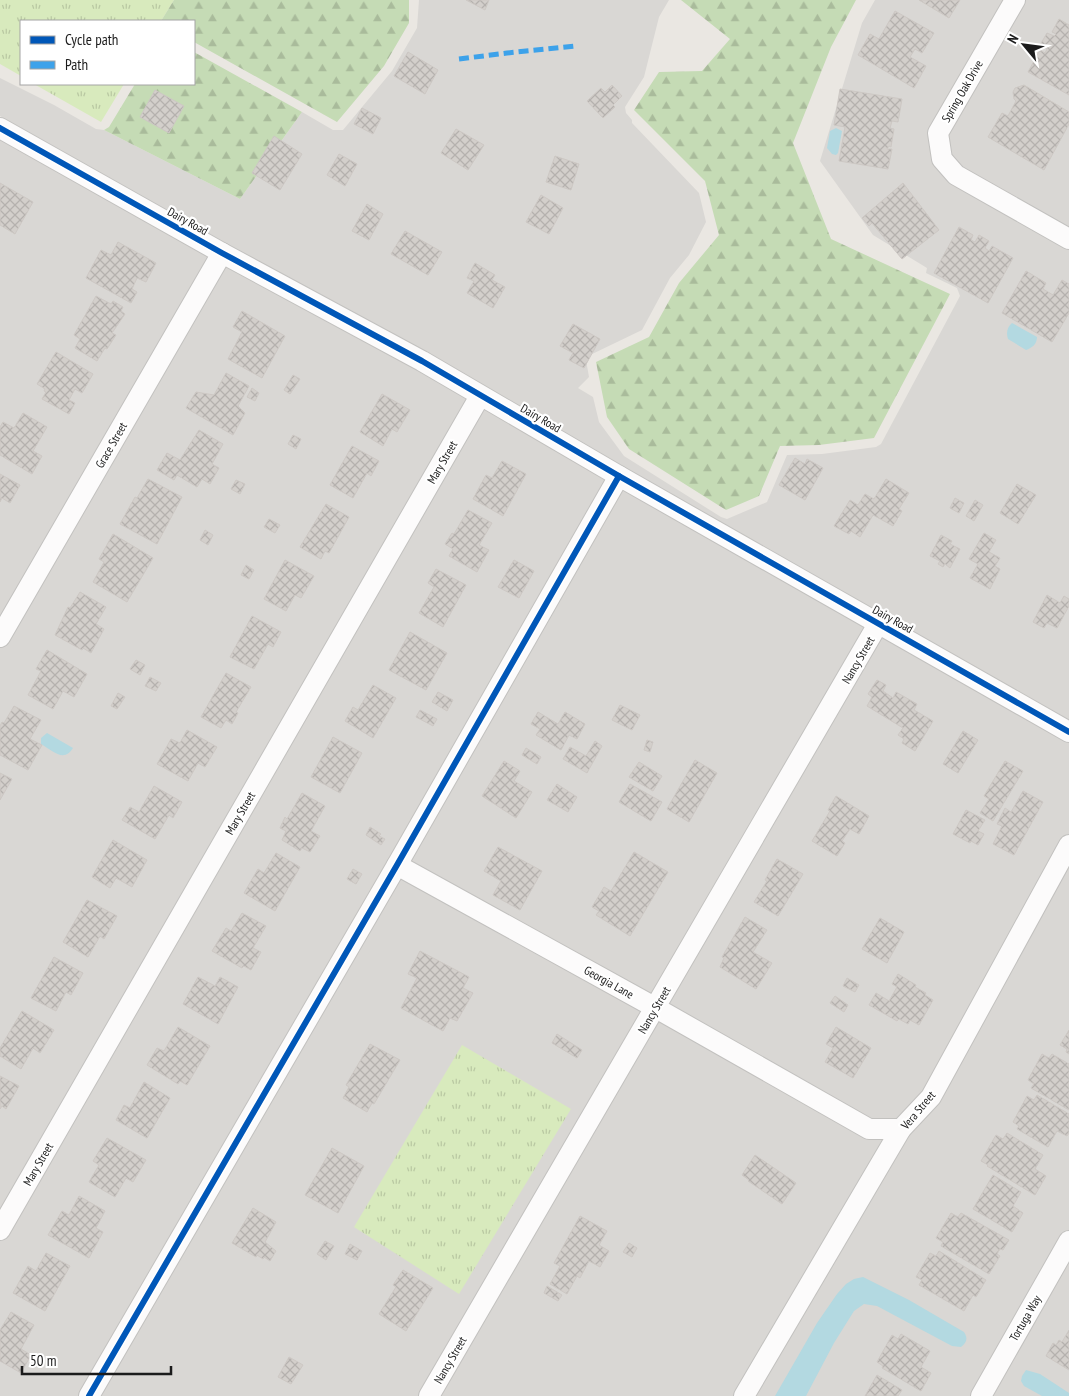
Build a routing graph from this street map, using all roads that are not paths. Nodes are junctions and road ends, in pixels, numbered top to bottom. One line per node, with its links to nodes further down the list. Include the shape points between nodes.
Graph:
1 (1015, 0): 3 (street, Spring Oak Drive, via 938,133 942,159 956,175)
2 (0, 128): 4 (street, Dairy Road)
3 (1069, 239)
4 (222, 253): 5 (street, Dairy Road); 8 (street, Grace Street)
5 (480, 396): 6 (street, Dairy Road); 14 (street, Mary Street)
6 (619, 476): 7 (street, Dairy Road); 11 (street)
7 (878, 624): 9 (street, Dairy Road); 12 (street, Nancy Street)
8 (0, 637)
9 (1069, 732)
10 (1069, 845): 13 (street, Vera Street, via 931,1097)
11 (397, 865): 12 (street, Georgia Lane); 17 (street)
12 (656, 1008): 13 (street, Georgia Lane, via 869,1129); 16 (street, Nancy Street)
13 (901, 1129): 18 (street, Vera Street)
14 (0, 1230)
15 (1069, 1241): 19 (street, Tortuga Way)
16 (435, 1392)
17 (89, 1396)
18 (744, 1396)
19 (981, 1396)

